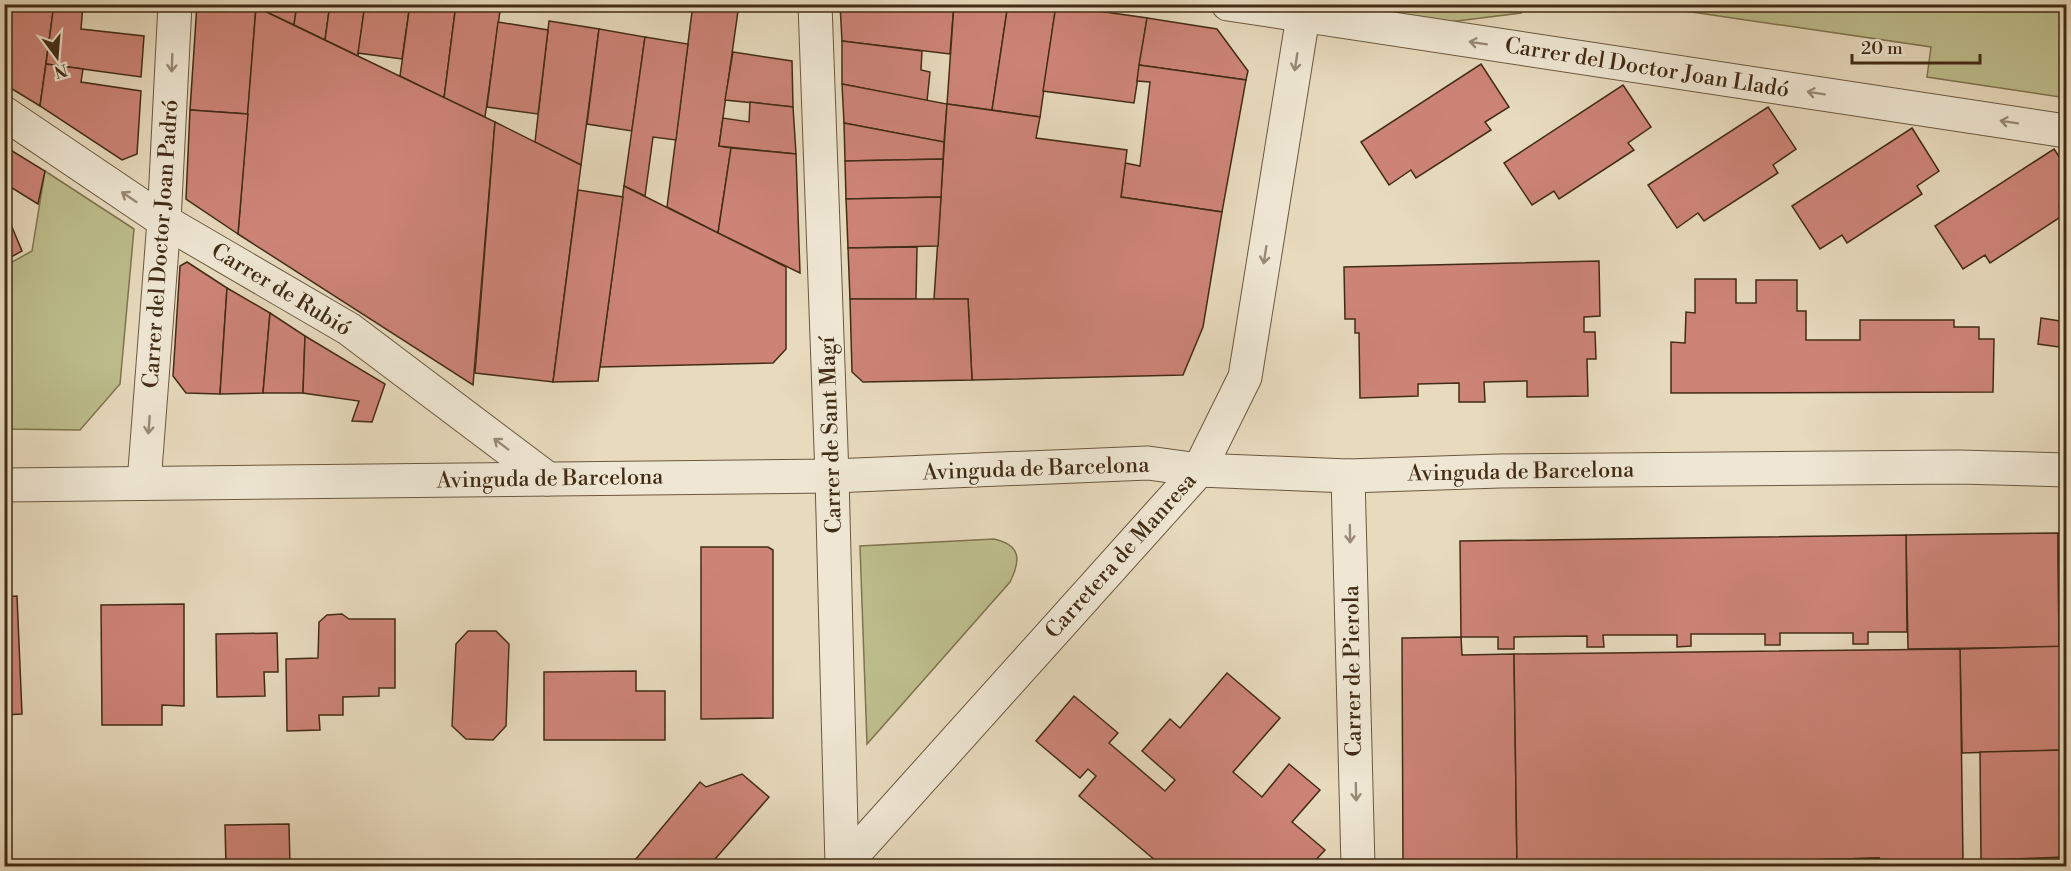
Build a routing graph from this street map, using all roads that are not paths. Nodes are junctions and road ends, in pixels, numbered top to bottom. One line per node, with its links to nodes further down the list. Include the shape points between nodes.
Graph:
1 (175, 4): 7 (street, Carrer del Doctor Joan Padró, one-way to 7)
2 (815, 4): 10 (street, Carrer de Sant Magí)
3 (1228, 4): 4 (street, Carrer del Doctor Joan Lladó)
4 (1304, 10): 6 (street, Carrer del Doctor Joan Lladó, one-way to 4, via 1352,24); 8 (street, Carretera de Manresa, one-way to 8, via 1245,377)
5 (4, 113): 7 (street, Carrer de Rubió, one-way to 5)
6 (2067, 131)
7 (164, 221): 12 (street, Carrer de Rubió, one-way to 7, via 350,328); 13 (street, Carrer del Doctor Joan Padró, one-way to 13)
8 (1198, 470): 10 (street, Avinguda de Barcelona, via 1148,463); 11 (street, Avinguda de Barcelona); 15 (street, Carretera de Manresa)
9 (2067, 470): 11 (street, Avinguda de Barcelona, via 1948,467)
10 (832, 476): 12 (street, Avinguda de Barcelona); 15 (street, Carrer de Sant Magí)
11 (1348, 476): 16 (street, Carrer de Pierola, one-way to 16)
12 (548, 479): 13 (street, Avinguda de Barcelona)
13 (144, 483): 14 (street, Avinguda de Barcelona)
14 (4, 485)
15 (842, 867)
16 (1358, 867)

